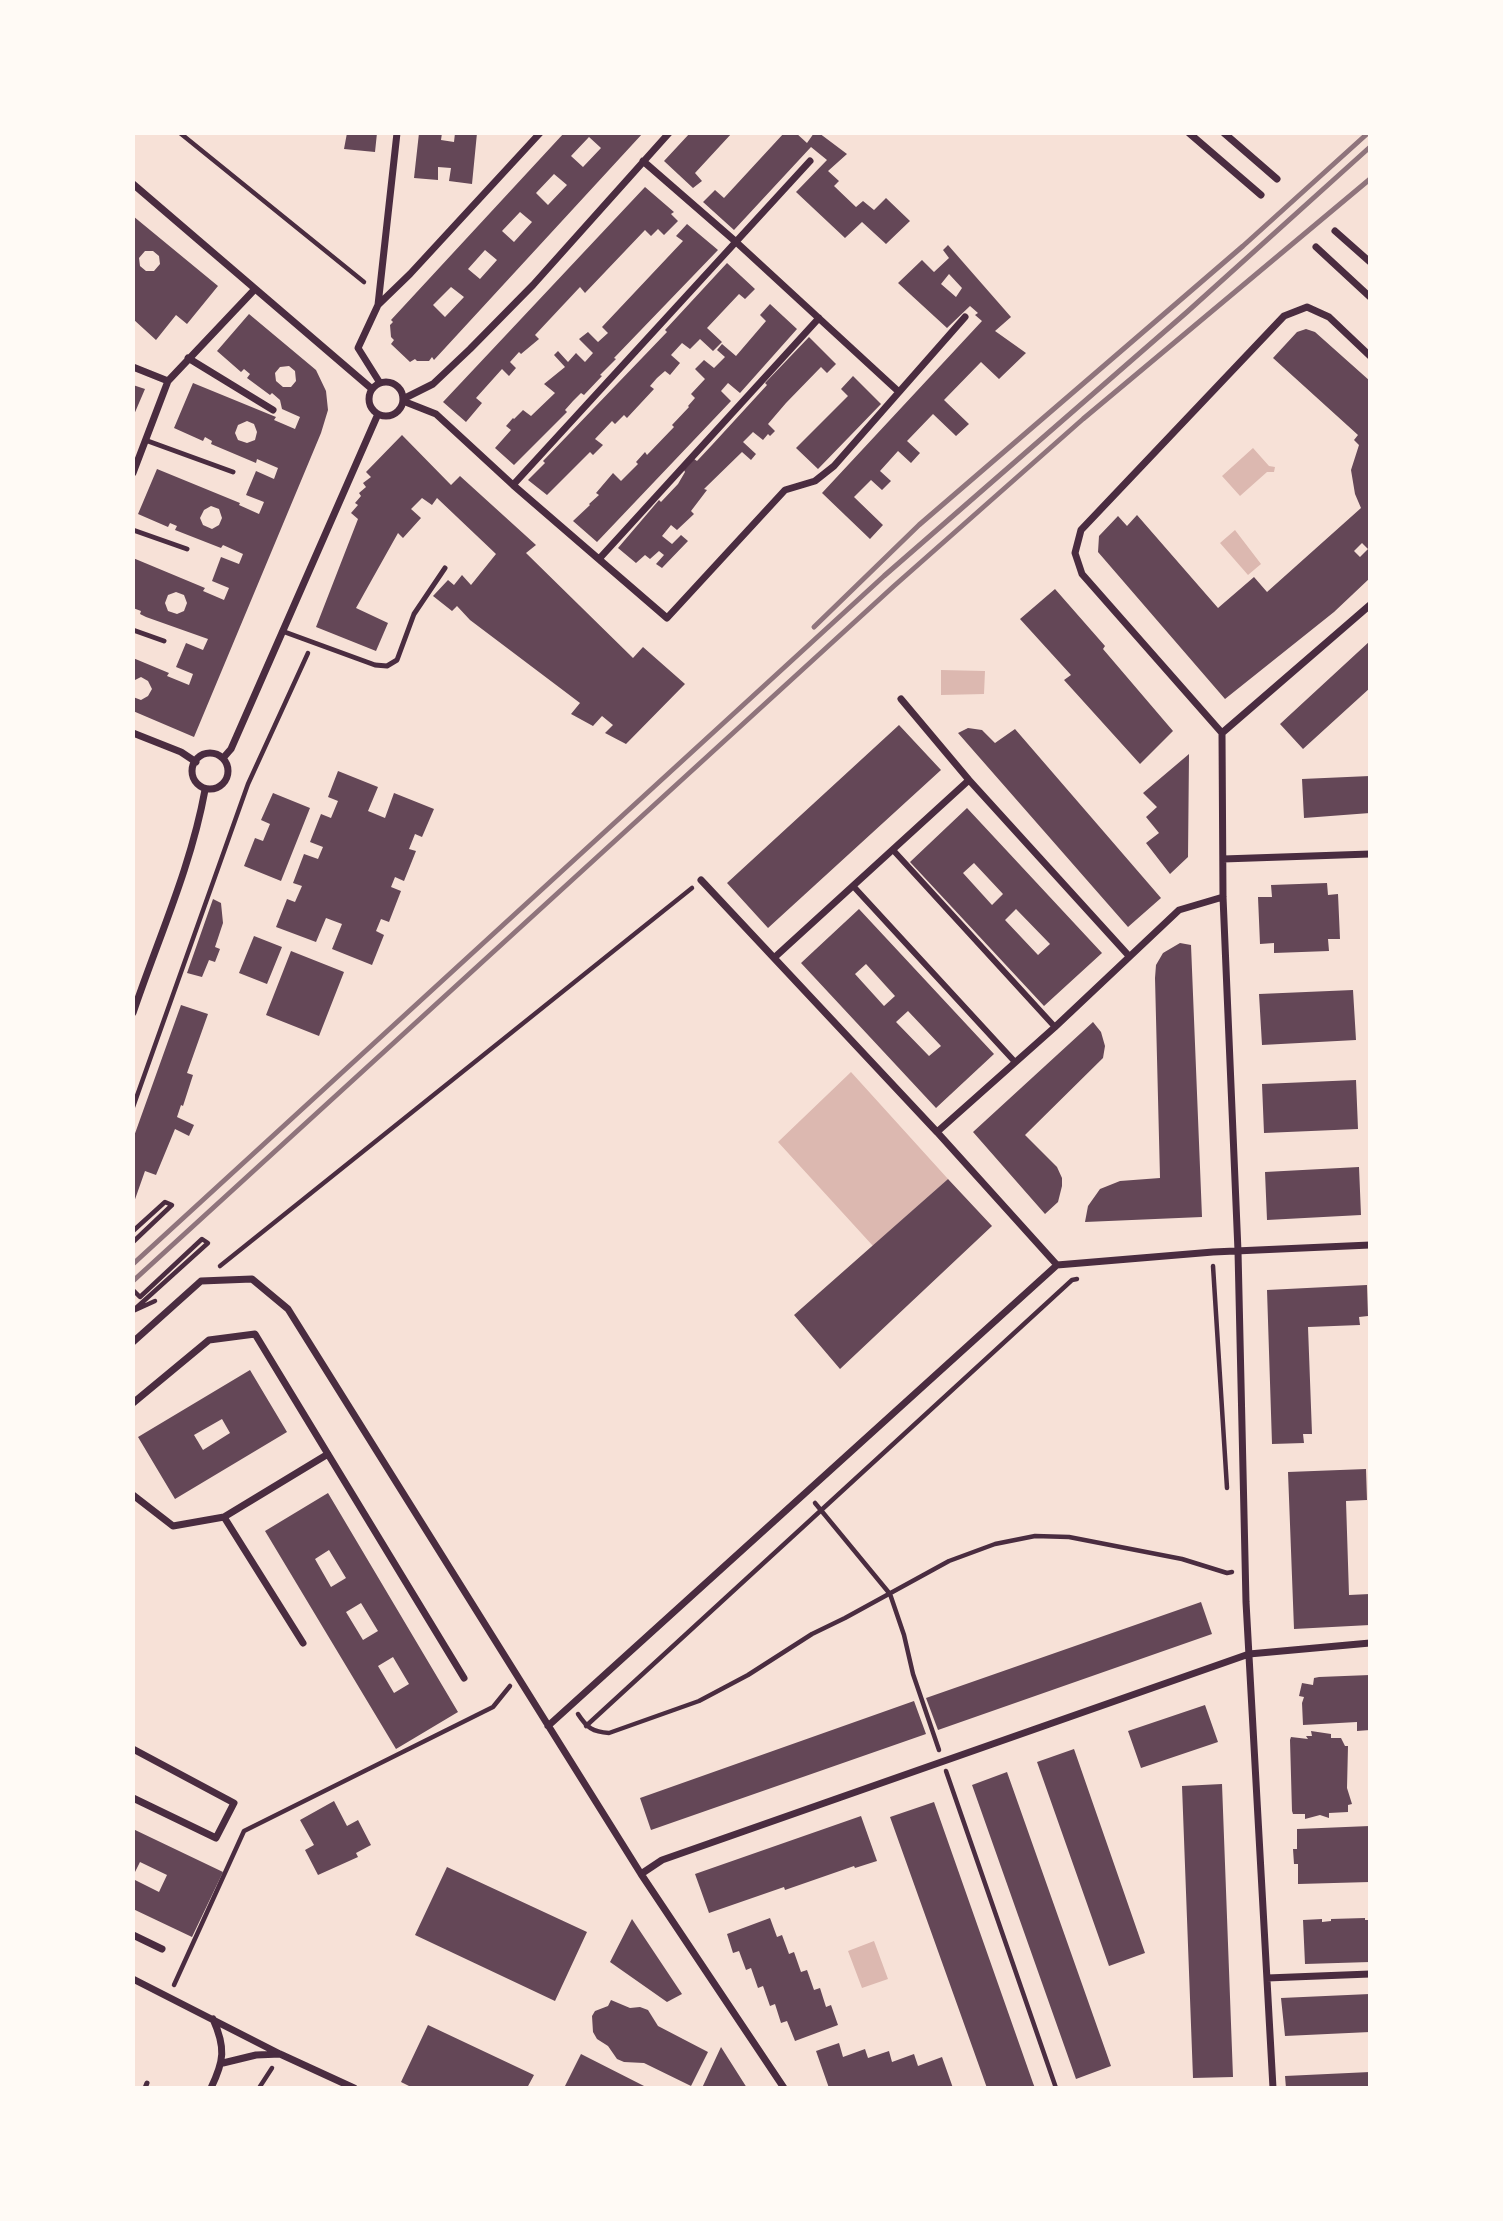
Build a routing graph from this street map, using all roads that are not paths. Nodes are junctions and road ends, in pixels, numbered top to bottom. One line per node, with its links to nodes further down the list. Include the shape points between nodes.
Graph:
1 (397, 133): 17 (street)
2 (540, 133): 17 (street)
3 (669, 133): 7 (street)
4 (1189, 133): 10 (street)
5 (1224, 133): 8 (street)
6 (810, 161): 12 (street)
7 (643, 162): 12 (street); 27 (street, via 470,349 433,384)
8 (1277, 179)
9 (133, 184): 15 (street)
10 (1261, 195)
11 (1335, 231): 14 (street)
12 (735, 241): 19 (street); 33 (street)
13 (1316, 247): 16 (street)
14 (1370, 262)
15 (255, 289): 21 (street); 25 (street)
16 (1370, 297)
17 (378, 305): 24 (street, via 358,348)
18 (965, 317): 26 (street)
19 (818, 318): 26 (street); 36 (street)
20 (1370, 356): 44 (street, via 1329,317 1307,307 1284,316 1080,530 1075,553 1082,574)
21 (188, 358): 23 (street); 28 (street)
22 (133, 368): 23 (street)
23 (168, 381): 30 (street)
24 (380, 383): 25 (street); 27 (street, via 394,383)
25 (372, 389): 29 (street, via 371,405)
26 (899, 392): 36 (street, via 834,466 815,481 785,490 667,618)
27 (403, 400): 29 (street, via 392,415); 33 (street, via 436,414)
28 (273, 410)
29 (378, 414): 40 (street)
30 (145, 440): 31 (lane); 32 (street)
31 (233, 472)
32 (133, 473)
33 (513, 485): 36 (street)
34 (133, 530): 35 (lane)
35 (187, 550)
36 (599, 559)
37 (445, 568): 40 (lane, via 414,614 397,660 387,666)
38 (1370, 605): 44 (street)
39 (133, 629): 41 (lane)
40 (282, 631): 45 (street)
41 (164, 641)
42 (901, 699): 47 (street)
43 (133, 733): 46 (street)
44 (1222, 733): 51 (street)
45 (224, 757): 46 (street, via 210,752); 48 (street, via 227,777 214,789)
46 (196, 762): 48 (street, via 192,777)
47 (969, 780): 49 (street); 55 (street)
48 (205, 790): 57 (street, via 199,824)
49 (893, 850): 53 (street); 58 (street)
50 (1370, 854): 51 (street)
51 (1223, 859): 54 (street)
52 (701, 880): 56 (street)
53 (854, 887): 56 (street); 59 (street)
54 (1223, 897): 55 (street, via 1179,910); 62 (street)
55 (1129, 956): 58 (street)
56 (775, 957): 60 (street)
57 (133, 1013)
58 (1055, 1027): 59 (street)
59 (1015, 1062): 60 (street)
60 (937, 1132): 63 (street)
61 (1370, 1245): 62 (street)
62 (1238, 1251): 63 (street); 71 (street)
63 (1057, 1265): 73 (street)
64 (133, 1342): 73 (street, via 201,1281 252,1279 288,1309)
65 (133, 1403): 66 (street, via 209,1340 255,1334)
66 (328, 1454): 68 (street); 72 (street)
67 (133, 1495): 68 (street, via 173,1526)
68 (225, 1517): 69 (street)
69 (303, 1643)
70 (1370, 1643): 71 (street)
71 (1249, 1654): 76 (street, via 662,1860); 80 (street)
72 (464, 1678)
73 (548, 1726): 76 (street)
74 (133, 1749): 75 (street, via 234,1803 216,1838)
75 (133, 1798)
76 (641, 1874): 87 (street)
77 (133, 1935): 78 (street)
78 (162, 1949)
79 (1370, 1974): 80 (street)
80 (1267, 1978): 88 (street)
81 (133, 1979): 82 (street)
82 (213, 2019): 83 (street); 84 (street)
83 (281, 2054): 84 (street); 86 (street)
84 (223, 2063): 85 (street)
85 (211, 2088)
86 (354, 2088)
87 (784, 2088)
88 (1273, 2088)

